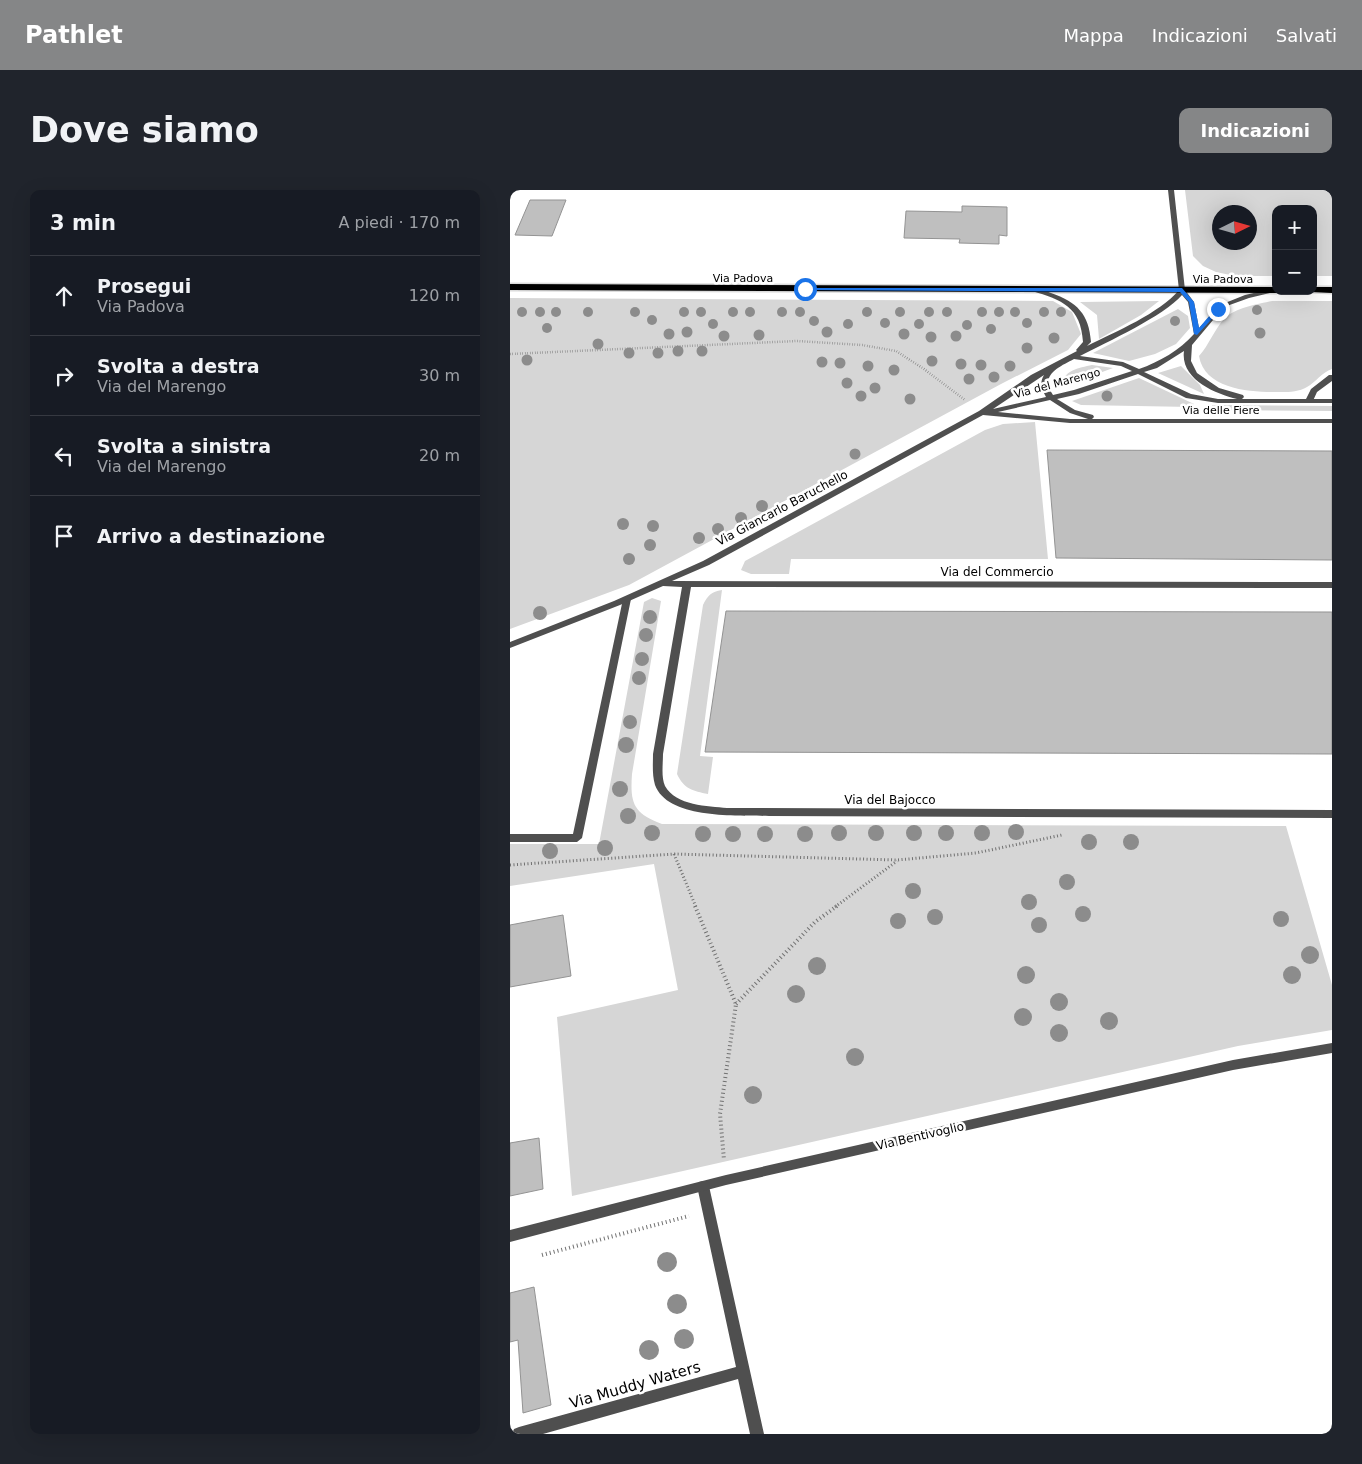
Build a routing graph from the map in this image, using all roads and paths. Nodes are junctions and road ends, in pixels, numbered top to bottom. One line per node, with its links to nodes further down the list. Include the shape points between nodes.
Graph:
1 (1171, 190): 4 (street)
2 (510, 287): 3 (main road, Via Padova)
3 (1034, 290): 4 (main road, Via Padova); 12 (street, via 1064,299 1081,316 1088,330 1087,342)
4 (1182, 290): 5 (main road, Via Padova); 9 (street, via 1191,302); 12 (street, Via Giancarlo Baruchello, via 1174,300 1144,320)
5 (1272, 290)
6 (1317, 290): 7 (main road)
7 (1332, 290)
8 (1272, 291): 9 (street, Via del Marengo, via 1222,306)
9 (1197, 334): 10 (street, Via del Marengo)
10 (1188, 345): 14 (street, Via del Marengo, via 1154,366); 17 (street, Via delle Fiere, via 1187,361 1209,386 1233,396)
11 (510, 354): 20 (path, via 797,341 862,345 896,351)
12 (1074, 357): 13 (street, Via Giancarlo Baruchello); 14 (street, Via del Marengo, via 1123,364)
13 (1052, 367): 16 (street, via 1044,377 1045,388); 20 (street, Via Giancarlo Baruchello)
14 (1136, 372): 16 (street, Via del Marengo); 17 (street, Via delle Fiere, via 1189,396 1218,401)
15 (1332, 377): 18 (street, via 1314,391)
16 (1051, 397): 20 (street, Via del Marengo); 21 (street, Via delle Fiere, via 1072,412)
17 (1261, 401): 18 (street, Via delle Fiere)
18 (1309, 401): 19 (street, Via delle Fiere)
19 (1332, 401)
20 (982, 413): 21 (street, Via delle Fiere); 23 (street, Via Giancarlo Baruchello)
21 (1110, 421): 22 (street, Via delle Fiere)
22 (1332, 421)
23 (662, 584): 24 (street, Via del Commercio); 26 (street, Via Giancarlo Baruchello)
24 (687, 584): 25 (street, Via del Commercio); 28 (street, Via del Bajocco, via 658,754 658,776 671,799 693,807 769,812)
25 (1332, 585)
26 (627, 598): 27 (street, Via Giancarlo Baruchello); 30 (street, via 577,838)
27 (510, 645)
28 (1332, 814)
29 (1063, 835): 32 (path, via 976,853)
30 (510, 838)
31 (674, 854): 32 (path); 33 (path); 34 (path)
32 (897, 860): 34 (path, via 815,922)
33 (510, 865)
34 (736, 1004): 36 (path, via 720,1114)
35 (1332, 1048): 36 (street, Via Bentivoglio, via 1233,1065)
36 (726, 1180): 37 (street, Via Bentivoglio)
37 (704, 1186): 38 (street); 39 (street, Via Bentivoglio)
38 (708, 1211): 40 (path); 41 (street)
39 (510, 1236)
40 (542, 1255)
41 (743, 1371): 42 (street, Via Muddy Waters); 44 (street)
42 (535, 1432): 43 (street, Via Muddy Waters)
43 (518, 1434)
44 (757, 1434)

